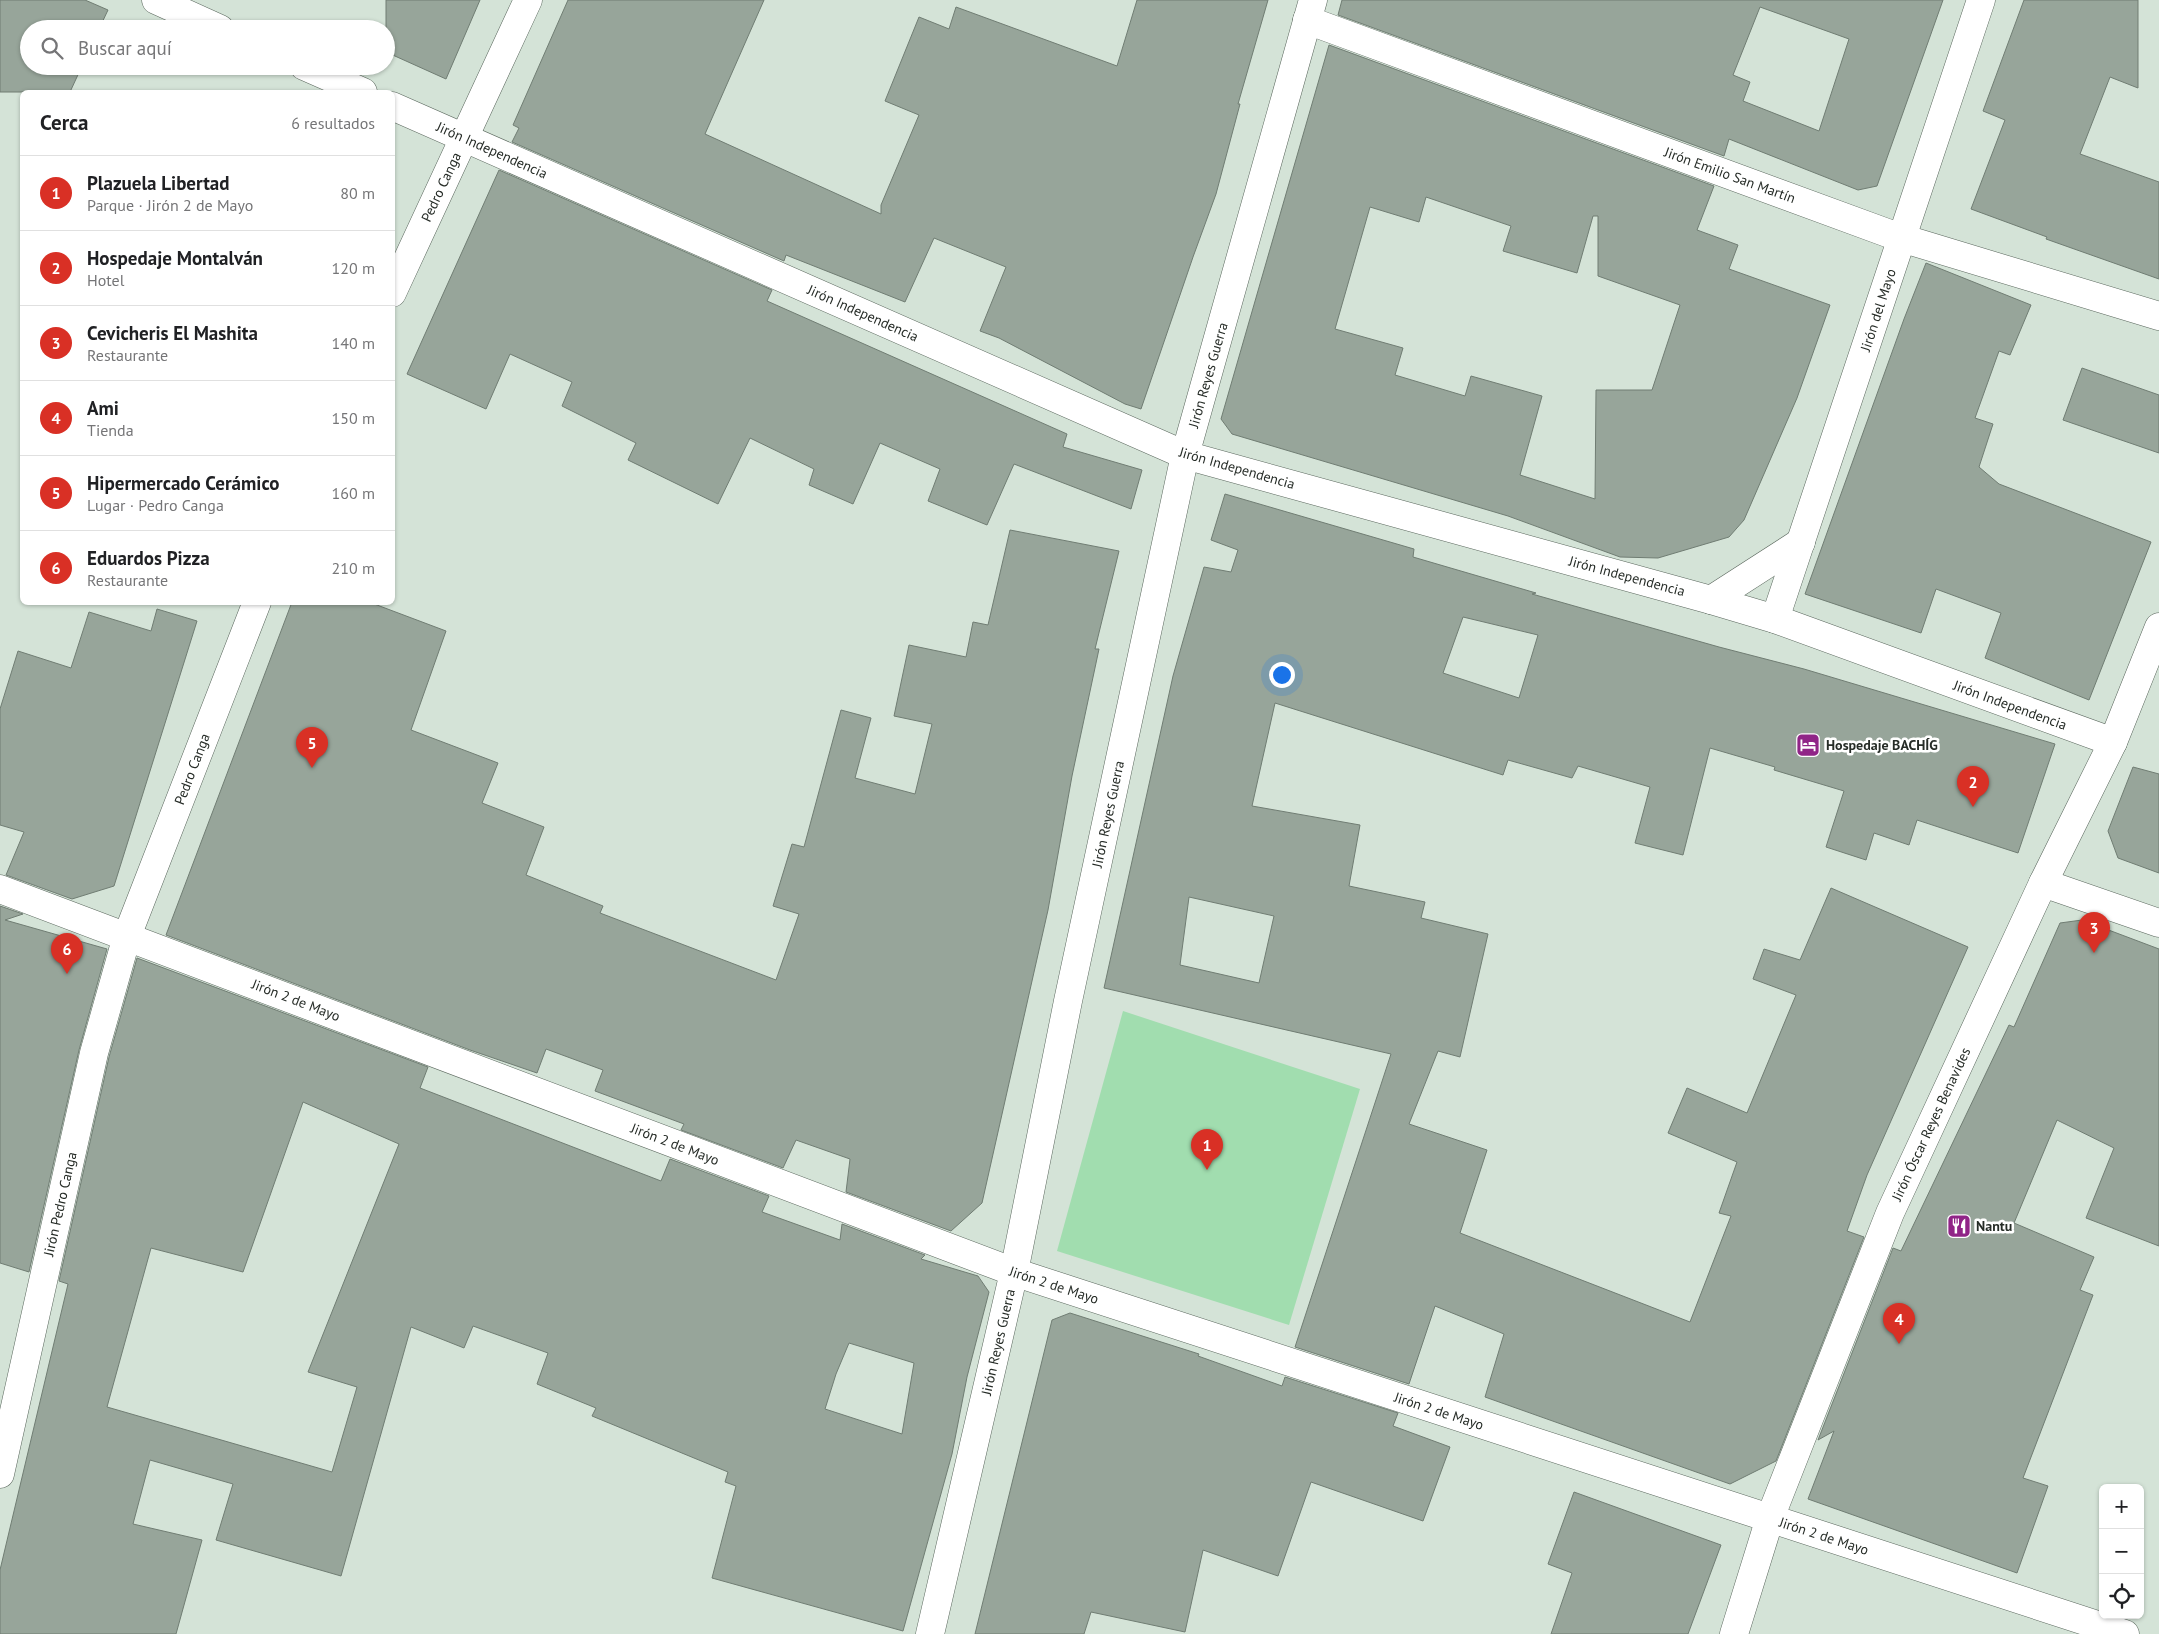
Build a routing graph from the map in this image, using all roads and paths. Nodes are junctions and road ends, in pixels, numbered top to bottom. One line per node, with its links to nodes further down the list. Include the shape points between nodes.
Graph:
1 (156, 0): 5 (street)
2 (528, 0): 9 (street, Pedro Canga)
3 (1981, 0): 10 (street, Jirón del Mayo)
4 (1310, 10): 10 (street, Jirón Emilio San Martín); 13 (street, Jirón Reyes Guerra)
5 (200, 20)
6 (324, 75): 7 (street)
7 (358, 90)
8 (395, 107): 9 (street, Jirón Independencia)
9 (464, 138): 11 (street, Pedro Canga); 13 (street, Jirón Independencia)
10 (1902, 238): 12 (street, Jirón Emilio San Martín); 14 (street, Jirón del Mayo)
11 (395, 287)
12 (2159, 316)
13 (1185, 455): 15 (street, Jirón Independencia); 24 (street, Jirón Reyes Guerra, via 1068,1001)
14 (1801, 542): 15 (street); 17 (street, Jirón del Mayo)
15 (1711, 600): 17 (street, Jirón Independencia)
16 (256, 605): 23 (street, Pedro Canga)
17 (1775, 620): 19 (street, Jirón Independencia)
18 (2159, 627): 19 (street, Jirón Óscar Reyes Benavides)
19 (2113, 742): 20 (street, Jirón Óscar Reyes Benavides)
20 (2043, 883): 22 (street); 26 (street, Jirón Óscar Reyes Benavides, via 1890,1213)
21 (0, 890): 23 (street, Jirón 2 de Mayo)
22 (2159, 923)
23 (127, 936): 24 (street, Jirón 2 de Mayo); 25 (street, Jirón Pedro Canga, via 94,1053)
24 (1014, 1272): 26 (street, Jirón 2 de Mayo); 27 (street, Jirón Reyes Guerra)
25 (0, 1474)
26 (1770, 1518): 28 (street, Jirón Óscar Reyes Benavides); 29 (street, Jirón 2 de Mayo)
27 (930, 1634)
28 (1734, 1634)
29 (2125, 1634)

